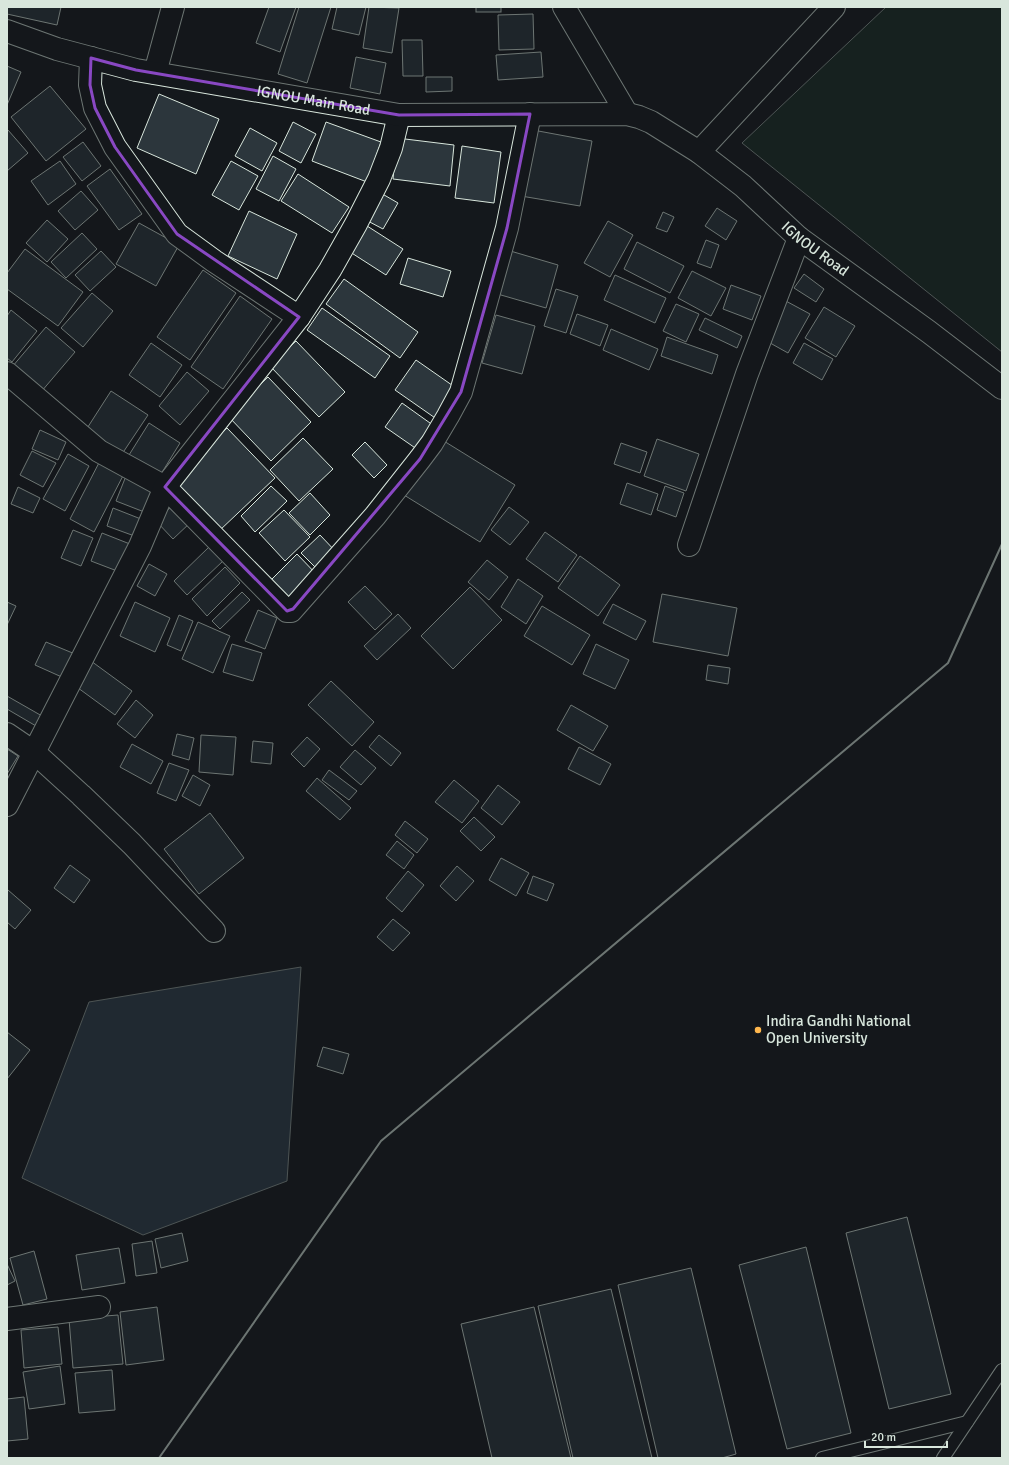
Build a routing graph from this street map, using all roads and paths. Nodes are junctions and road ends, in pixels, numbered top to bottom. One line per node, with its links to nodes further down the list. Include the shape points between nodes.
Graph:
1 (173, 7): 6 (street)
2 (564, 7): 8 (street)
3 (834, 7): 10 (street)
4 (7, 31): 5 (street, IGNOU Main Road, via 57,50)
5 (91, 58): 6 (street, IGNOU Main Road); 12 (street, via 90,85 95,108 115,147 177,234)
6 (155, 73): 9 (street, IGNOU Main Road)
7 (530, 114): 8 (street, IGNOU Main Road); 9 (street, IGNOU Main Road); 15 (street, via 507,228 461,392 420,459 375,516 293,609 287,611)
8 (627, 114): 10 (street, IGNOU Road, via 651,122)
9 (399, 115): 12 (street, via 391,148 379,179 330,270)
10 (699, 152): 11 (street, IGNOU Road, via 743,186)
11 (799, 238): 14 (street, IGNOU Road); 16 (street, via 747,374)
12 (299, 316): 15 (street)
13 (7, 373): 15 (street, via 99,451)
14 (1002, 388)
15 (165, 487): 18 (street, via 140,546)
16 (689, 545)
17 (7, 734): 18 (street)
18 (35, 753): 19 (street); 20 (street, via 132,844)
19 (7, 805)
20 (214, 931)
21 (99, 1307): 22 (street)
22 (7, 1319)
23 (1002, 1370): 24 (lane)
24 (967, 1422): 25 (lane); 26 (lane)
25 (822, 1458)
26 (943, 1458)

